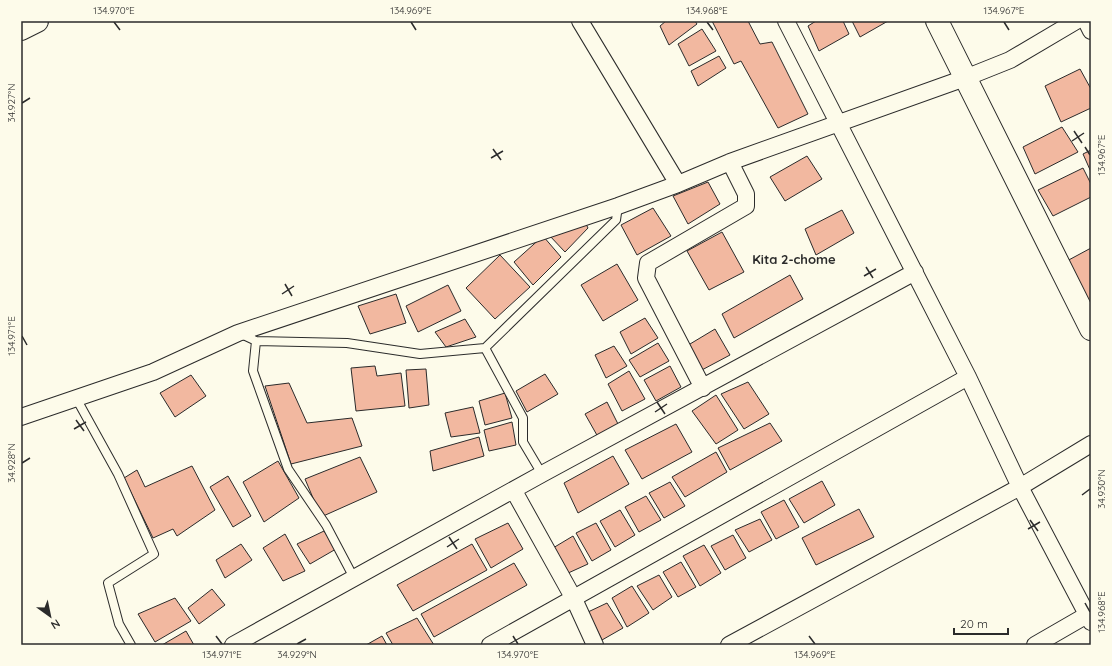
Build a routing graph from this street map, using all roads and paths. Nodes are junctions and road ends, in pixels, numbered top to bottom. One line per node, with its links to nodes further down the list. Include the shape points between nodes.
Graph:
1 (37, 21): 7 (street)
2 (580, 21): 12 (street)
3 (786, 21): 10 (street)
4 (937, 21): 9 (street)
5 (1076, 21): 9 (street, via 1010,60)
6 (1086, 21): 8 (street)
7 (21, 29)
8 (1091, 31)
9 (965, 78): 10 (street); 15 (street)
10 (838, 123): 11 (street); 14 (street)
11 (730, 162): 12 (street); 20 (street, via 746,194 746,206 648,263 646,278)
12 (678, 184): 13 (street)
13 (618, 206): 16 (street); 18 (lane, via 616,220)
14 (915, 272): 19 (street); 20 (street)
15 (1091, 329)
16 (238, 333): 17 (lane); 21 (street, via 153,372)
17 (256, 342): 18 (lane, via 347,343 420,354); 27 (lane, via 253,371 288,469 326,525)
18 (485, 348): 24 (lane, via 523,418 523,442)
19 (968, 377): 25 (street); 28 (street)
20 (704, 388): 24 (street)
21 (76, 398): 22 (street); 30 (lane, via 118,474 154,554 108,583 119,624)
22 (21, 417)
23 (1091, 444): 25 (street)
24 (542, 474): 26 (street)
25 (1020, 487): 29 (street); 34 (street)
26 (514, 491): 27 (street); 28 (street)
27 (354, 578): 31 (street)
28 (574, 599): 32 (street); 33 (street)
29 (1089, 618): 35 (street)
30 (131, 645)
31 (233, 645)
32 (490, 645)
33 (595, 645)
34 (729, 645)
35 (1035, 645)

